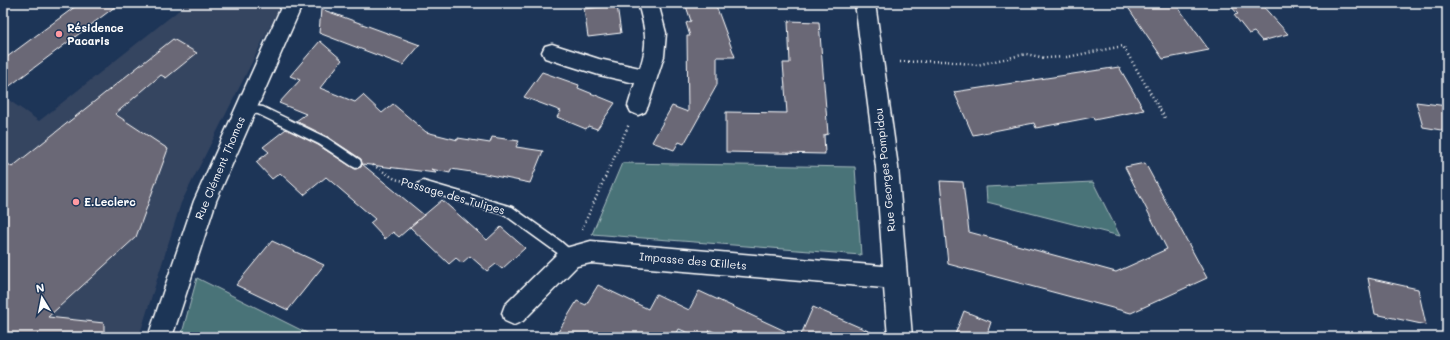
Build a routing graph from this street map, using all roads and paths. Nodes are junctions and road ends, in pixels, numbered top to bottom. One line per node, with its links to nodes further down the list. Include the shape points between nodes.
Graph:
1 (294, 3): 8 (street, Rue Clément Thomas)
2 (648, 3): 6 (street, via 656,33 654,56)
3 (864, 3): 5 (street, Rue Georges Pompidou)
4 (552, 52): 6 (street, via 599,67)
5 (873, 62): 9 (path, via 945,61 977,65 1026,54 1045,58 1067,57 1123,46); 13 (street, Rue Georges Pompidou, via 887,167)
6 (647, 78): 7 (street)
7 (638, 106): 12 (path)
8 (245, 109): 10 (lane, via 259,110 323,140); 15 (street, Rue Clément Thomas, via 205,201)
9 (1165, 118)
10 (356, 163): 11 (path, Passage des Tulipes, via 367,162 395,179)
11 (423, 186): 12 (lane, Passage des Tulipes, via 508,211)
12 (570, 257): 13 (street, Impasse des Œillets, via 591,252); 14 (street)
13 (896, 277): 16 (street, Rue Georges Pompidou)
14 (514, 313)
15 (160, 337)
16 (900, 337)

